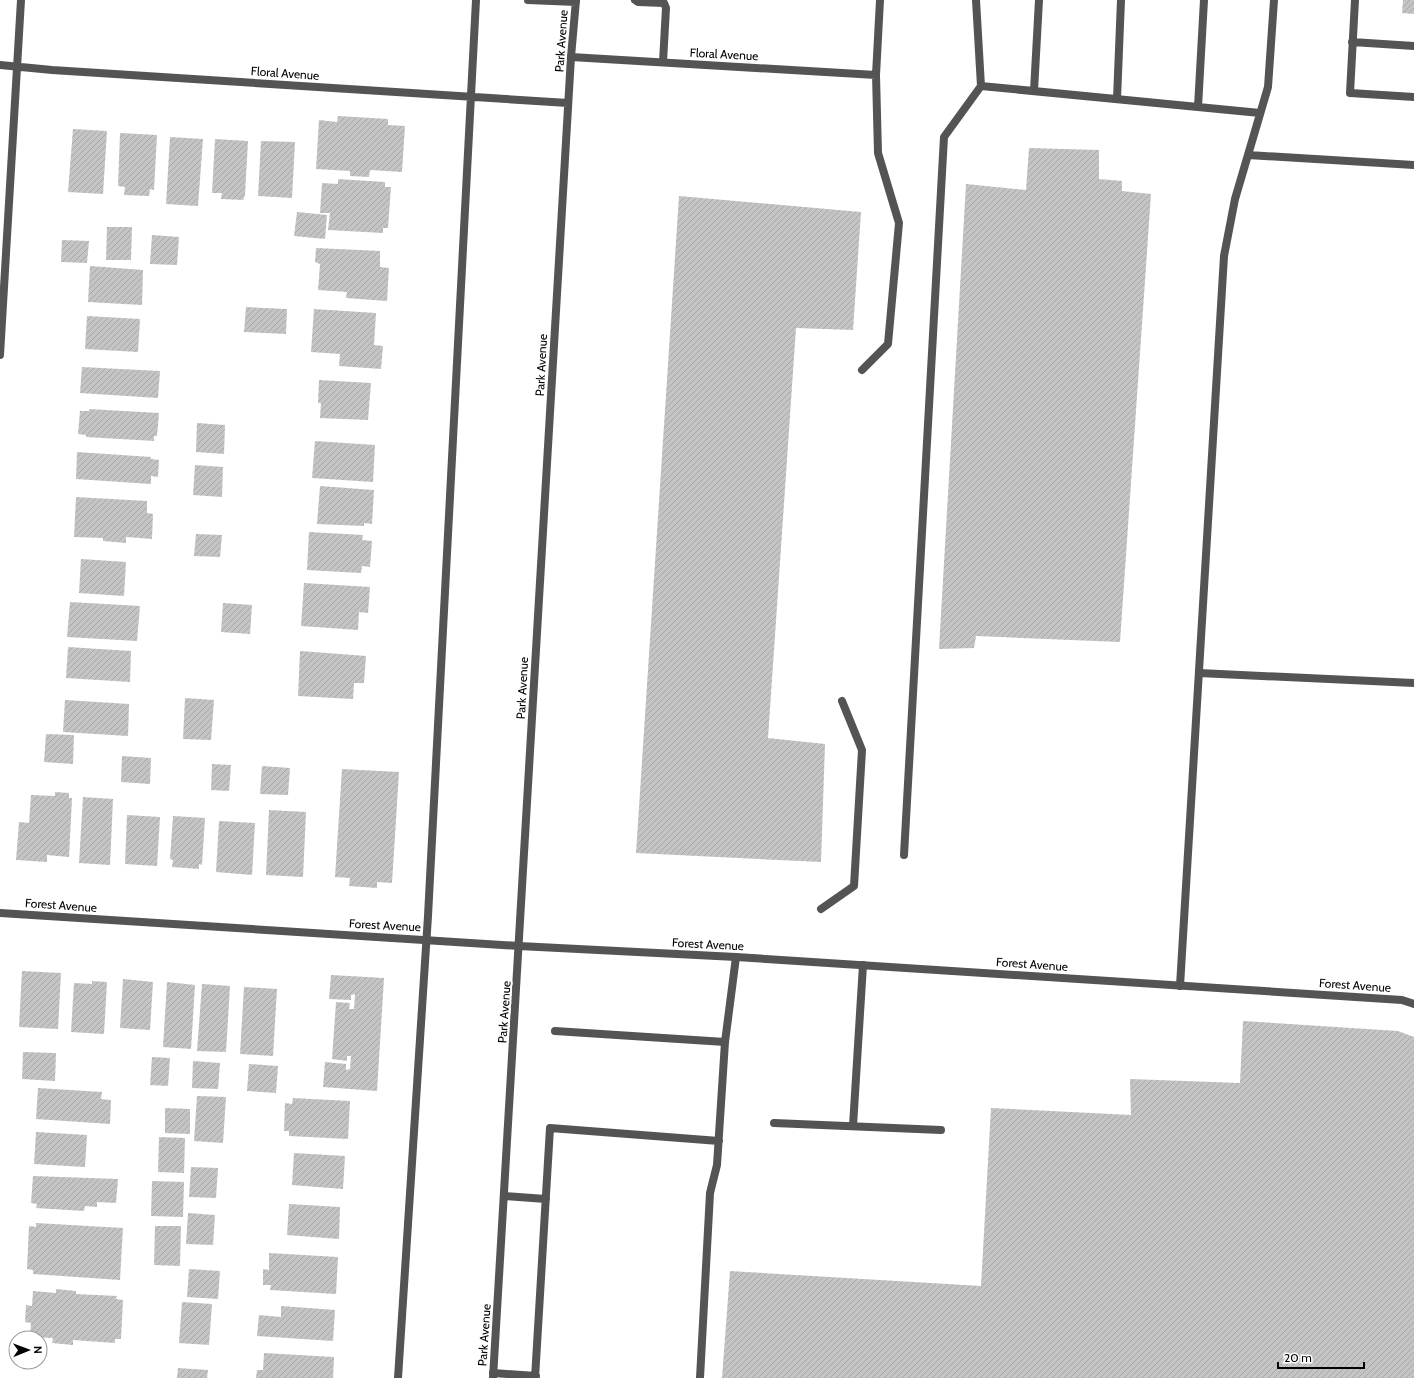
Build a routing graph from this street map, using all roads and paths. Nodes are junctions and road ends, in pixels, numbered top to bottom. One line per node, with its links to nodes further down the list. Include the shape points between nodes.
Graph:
1 (21, 0): 18 (street)
2 (476, 0): 22 (street)
3 (528, 0): 12 (street)
4 (635, 0): 16 (street, via 664,4 666,8)
5 (880, 0): 19 (street)
6 (976, 0): 20 (street)
7 (1039, 0): 21 (street)
8 (1121, 0): 24 (street)
9 (1204, 0): 26 (street)
10 (1274, 0): 27 (street, via 1268,87)
11 (1354, 0): 13 (street)
12 (576, 1): 15 (street, Park Avenue)
13 (1352, 42): 14 (street); 23 (street, via 1350,93)
14 (1414, 46)
15 (571, 57): 16 (street, Floral Avenue); 25 (street, Park Avenue)
16 (663, 62): 19 (street, Floral Avenue)
17 (0, 65): 18 (street, Floral Avenue)
18 (17, 66): 22 (street, Floral Avenue); 30 (street)
19 (876, 75): 31 (street, via 878,153 899,223 888,344)
20 (981, 86): 21 (street); 35 (street, via 944,137)
21 (1034, 91): 24 (street)
22 (470, 97): 25 (street, Floral Avenue); 38 (street)
23 (1414, 97)
24 (1118, 99): 26 (street)
25 (568, 103): 39 (street, Park Avenue)
26 (1198, 107): 27 (street)
27 (1260, 113): 28 (street)
28 (1248, 155): 29 (street); 32 (street, via 1235,199 1224,256)
29 (1414, 165)
30 (0, 354)
31 (862, 370)
32 (1199, 673): 33 (street); 42 (street)
33 (1414, 684)
34 (842, 701): 36 (street, via 862,750 854,886)
35 (904, 855)
36 (821, 909)
37 (0, 913): 38 (street, Forest Avenue)
38 (427, 940): 39 (street, Forest Avenue); 54 (street)
39 (519, 946): 40 (street, Forest Avenue); 50 (street, Park Avenue)
40 (736, 957): 41 (street, Forest Avenue); 45 (street)
41 (863, 965): 42 (street, Forest Avenue); 47 (street)
42 (1180, 986): 43 (street, Forest Avenue, via 1402,1000)
43 (1414, 1004)
44 (555, 1031): 45 (street)
45 (725, 1042): 49 (street)
46 (774, 1122): 47 (street)
47 (853, 1126): 48 (street)
48 (941, 1130)
49 (719, 1141): 51 (street, via 550,1128); 55 (street, via 717,1165 710,1193)
50 (504, 1196): 51 (street); 52 (street, Park Avenue)
51 (546, 1199): 53 (street)
52 (493, 1375): 53 (street)
53 (535, 1377)
54 (398, 1378)
55 (700, 1378)

